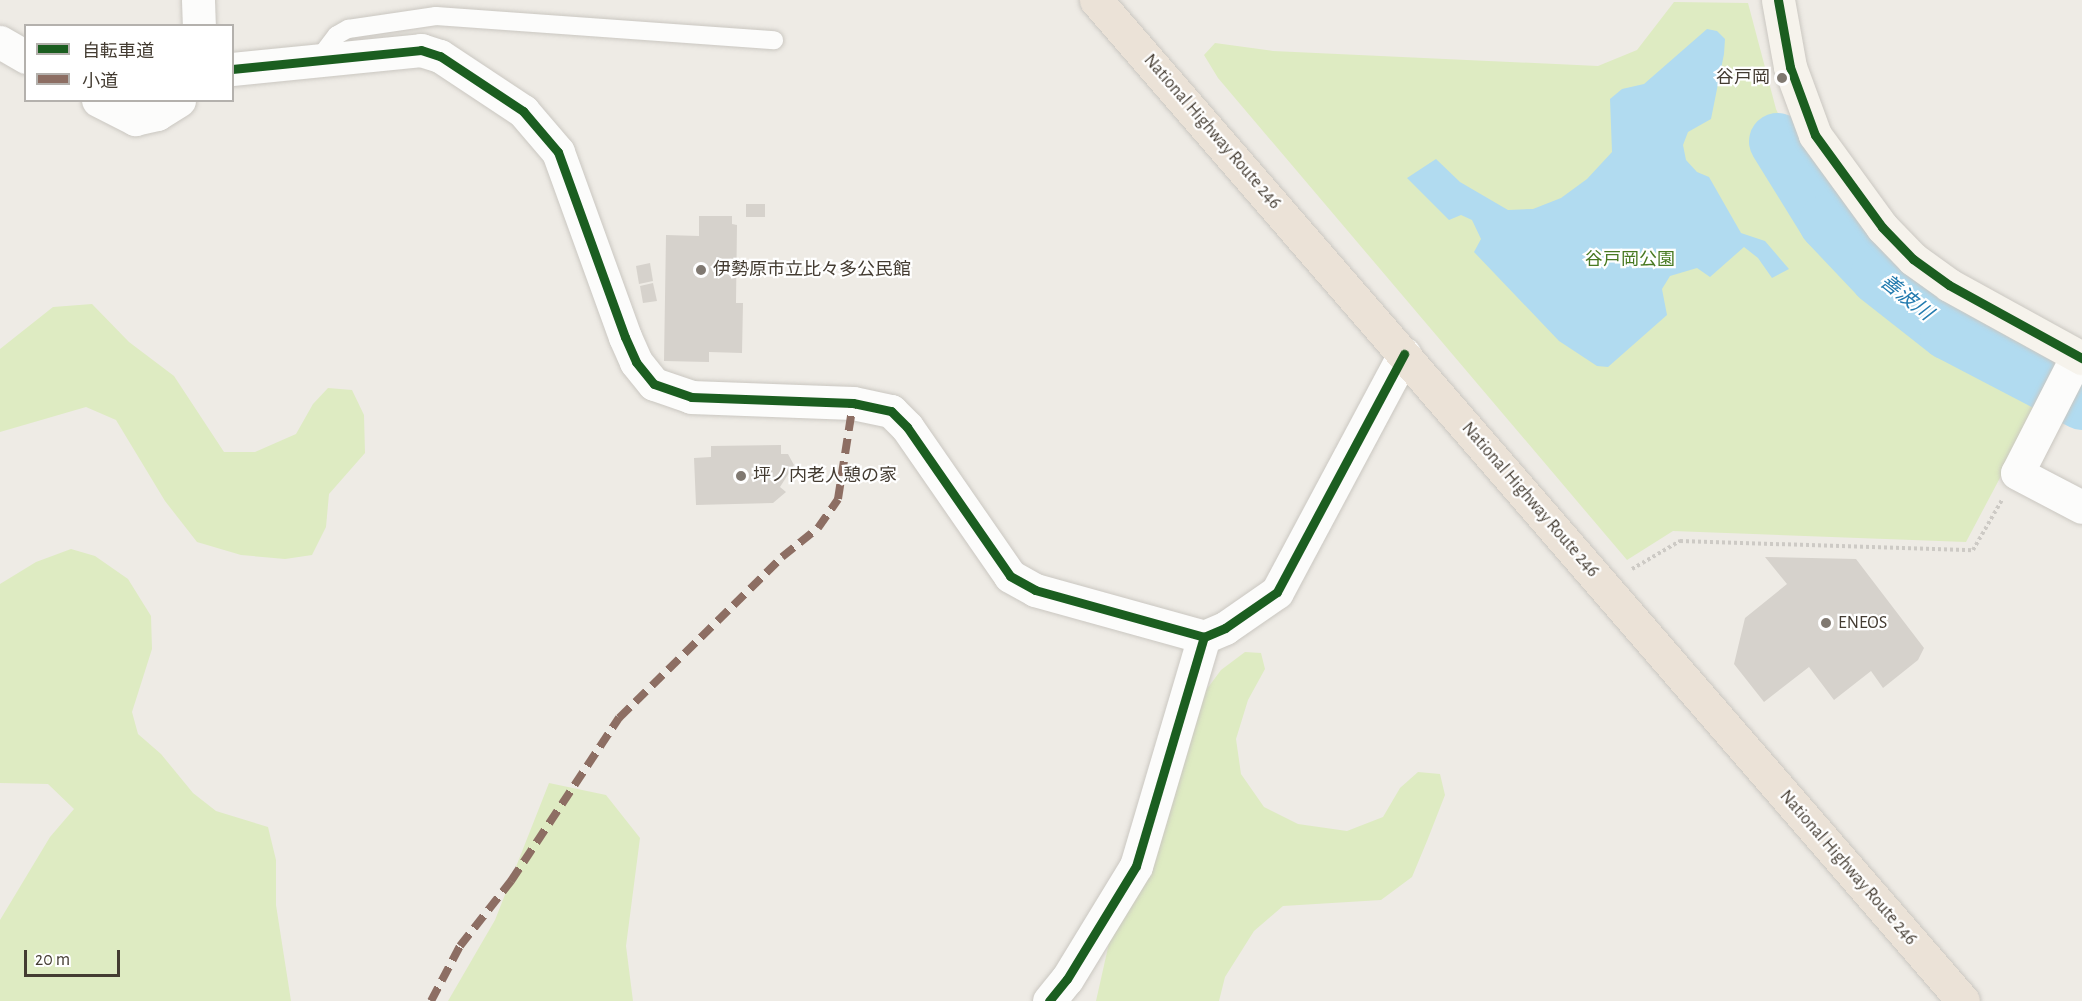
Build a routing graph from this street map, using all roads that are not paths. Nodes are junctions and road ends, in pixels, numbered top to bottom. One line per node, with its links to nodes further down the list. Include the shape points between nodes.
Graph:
1 (198, 0): 4 (street)
2 (1096, 0): 12 (highway, National Highway Route 246)
3 (1778, 0): 13 (street, via 1790,67 1815,135 1882,227 1913,259 1949,285)
4 (199, 24)
5 (774, 40): 8 (lane, via 436,16 348,29 338,35)
6 (0, 42): 7 (street)
7 (24, 56)
8 (316, 62): 9 (street); 15 (street, via 432,51 537,123 568,172 625,337 636,362 654,384 691,397 853,403 891,411 907,427 1010,576 1035,590)
9 (234, 69)
10 (102, 102): 11 (street, via 135,119 157,114)
11 (176, 102)
12 (1404, 354): 15 (street, via 1277,592 1225,628); 17 (highway, National Highway Route 246)
13 (2080, 357): 14 (street, via 2017,473)
14 (2082, 507)
15 (1204, 637): 16 (street, via 1136,866 1067,979)
16 (1049, 1001)
17 (1963, 1001)

